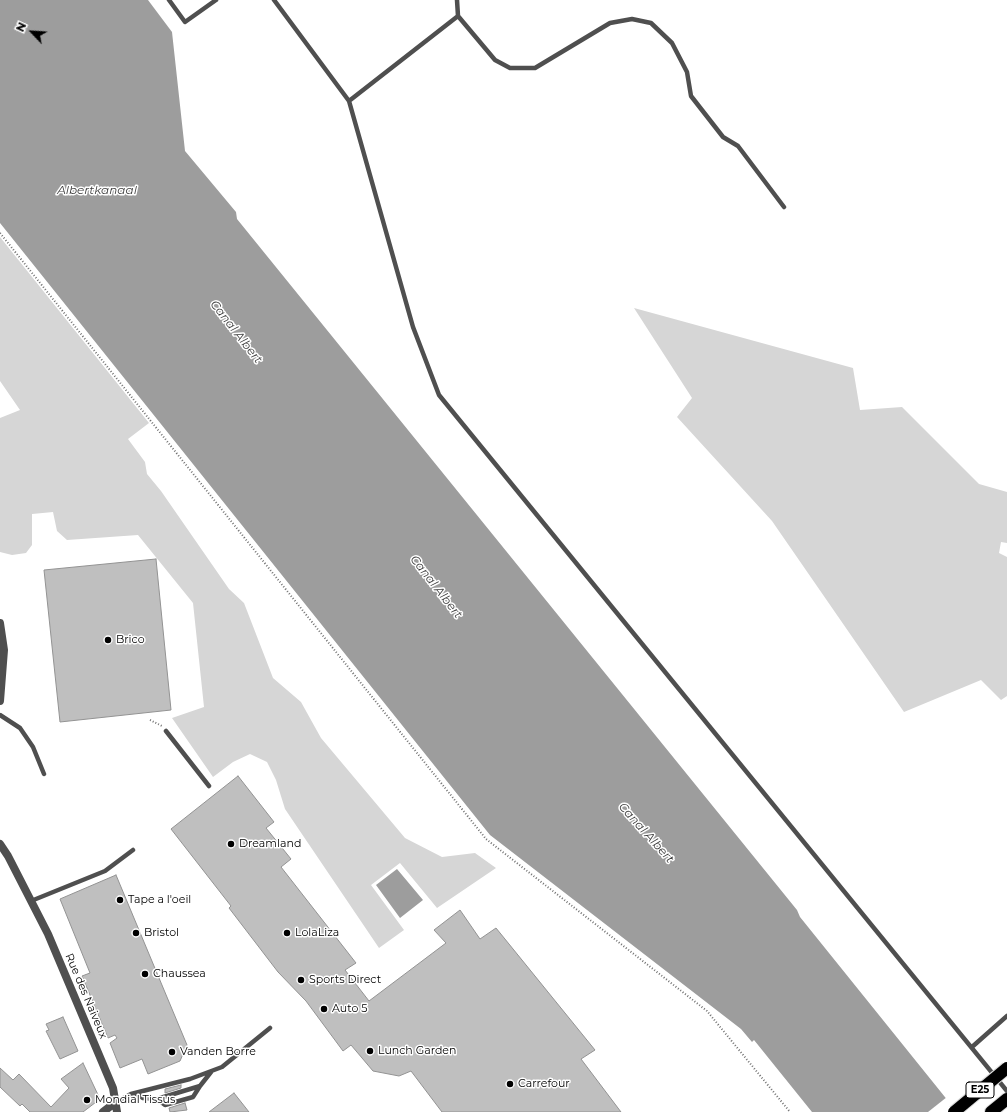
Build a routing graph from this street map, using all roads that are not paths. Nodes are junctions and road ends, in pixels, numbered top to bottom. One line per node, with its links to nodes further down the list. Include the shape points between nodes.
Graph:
1 (168, 0): 2 (lane, via 185,22)
2 (216, 0)
3 (274, 0): 6 (lane)
4 (457, 0): 5 (lane)
5 (458, 16): 6 (lane); 7 (lane, via 495,60 510,68 535,68 610,23 632,19 651,23 672,43 686,72 691,96 723,137 738,146)
6 (349, 101): 19 (lane, via 413,327 439,396)
7 (784, 207)
8 (0, 623): 9 (street, via 4,650)
9 (0, 701)
10 (0, 715): 12 (lane, via 20,728 33,747)
11 (165, 729): 13 (lane)
12 (44, 774)
13 (209, 786)
14 (0, 844): 16 (street, Rue des Naiveux)
15 (133, 850): 16 (lane, via 105,870)
16 (31, 901): 27 (street, Rue des Naiveux, via 51,939)
17 (1007, 1016): 19 (lane)
18 (270, 1028): 21 (lane, via 222,1067)
19 (972, 1047): 23 (lane)
20 (1007, 1068): 30 (highway, E25, bridge)
21 (211, 1072): 22 (lane); 24 (lane, via 190,1080)
22 (200, 1086): 25 (lane); 25 (lane, via 193,1097 165,1105)
23 (1007, 1091)
24 (135, 1093): 25 (lane, via 143,1098); 27 (lane)
25 (157, 1099)
26 (1007, 1099): 31 (highway, E25)
27 (116, 1102): 28 (street); 29 (street, Rue des Naiveux)
28 (103, 1112)
29 (117, 1112)
30 (954, 1112)
31 (992, 1112)

